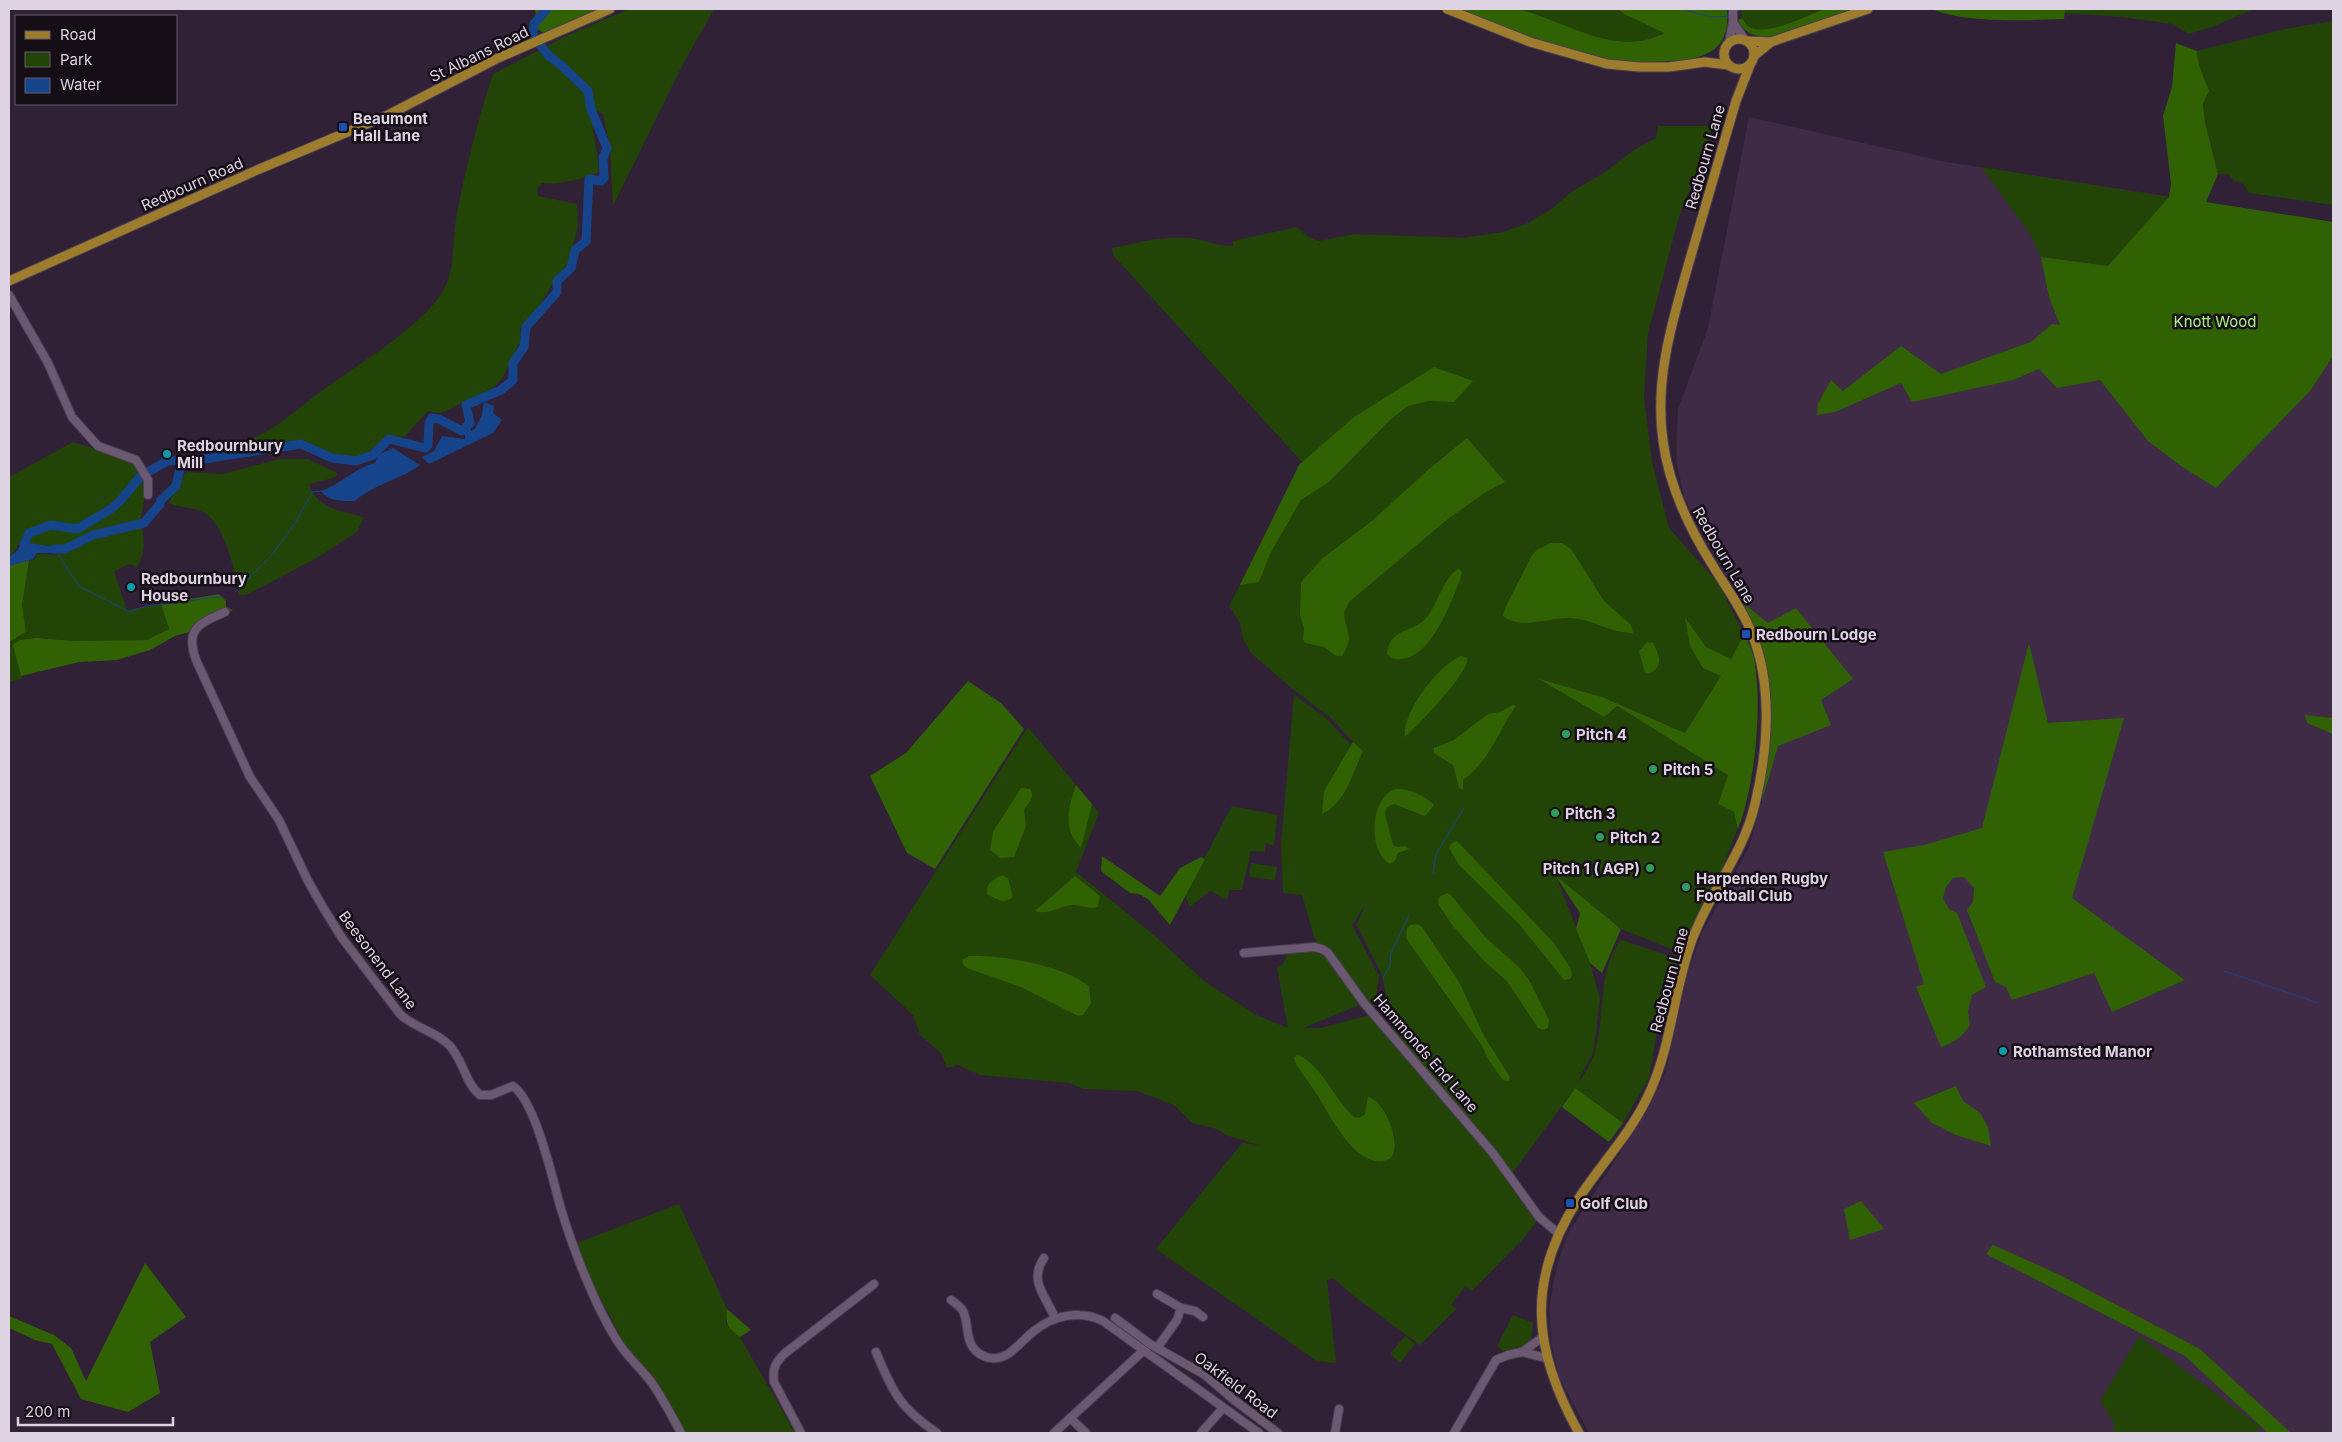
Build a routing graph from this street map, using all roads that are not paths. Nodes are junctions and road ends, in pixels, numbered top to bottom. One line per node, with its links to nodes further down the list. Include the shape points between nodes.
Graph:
1 (610, 9): 12 (main road, St Albans Road, via 531,43)
2 (1447, 9): 9 (main road, via 1530,42 1607,64 1659,67)
3 (1868, 9): 6 (main road)
4 (1733, 15): 5 (street); 7 (street)
5 (1746, 41): 6 (main road); 7 (main road, via 1735,40); 8 (main road, via 1753,49)
6 (1771, 42): 8 (main road)
7 (1726, 47): 9 (main road); 10 (main road, via 1724,58)
8 (1752, 60): 10 (main road, via 1743,69); 11 (main road, Redbourn Lane)
9 (1705, 62): 10 (main road)
10 (1731, 67): 11 (main road, Redbourn Lane)
11 (1739, 92): 18 (main road, Redbourn Lane, via 1671,326 1662,368 1660,408 1666,460 1682,510 1743,614 1759,652 1766,721 1760,781 1746,832 1691,941 1652,1088 1634,1121 1578,1200)
12 (388, 115): 13 (main road, Redbourn Road)
13 (9, 281): 14 (street)
14 (10, 296): 15 (street, via 48,363 72,417 98,446 136,460 144,473)
15 (148, 495)
16 (225, 612): 36 (street, Beesonend Lane, via 202,624 192,633 191,641 196,660 250,777 279,820 308,881 342,938 400,1014 409,1023 428,1029 447,1042 460,1058 480,1095 491,1095 513,1086 518,1089 545,1150 561,1209 591,1287 616,1339 652,1383)
17 (1244, 953): 18 (street, Hammonds End Lane, via 1314,947 1328,953 1364,1003 1492,1152 1538,1217)
18 (1559, 1234): 27 (main road, Redbourn Lane, via 1546,1274 1542,1302)
19 (1044, 1258): 25 (street, via 1036,1280)
20 (874, 1284): 37 (street, via 784,1354 776,1364 773,1376 776,1387)
21 (1157, 1294): 23 (street)
22 (951, 1300): 25 (street, via 963,1311 972,1346 989,1358 1009,1353 1034,1330)
23 (1181, 1308): 24 (street, via 1195,1311); 28 (street, via 1177,1320)
24 (1203, 1317)
25 (1056, 1318): 29 (street, Oakfield Road, via 1091,1316)
26 (1115, 1318): 28 (street, Oakfield Road)
27 (1543, 1337): 31 (street); 32 (main road, Redbourn Lane)
28 (1154, 1346): 29 (street); 43 (street, Oakfield Road, via 1204,1375)
29 (1144, 1351): 33 (street, Oakfield Road); 35 (street)
30 (876, 1352): 38 (street, via 897,1397 916,1419)
31 (1522, 1352): 32 (street); 45 (street, via 1496,1360)
32 (1546, 1358): 46 (main road, Redbourn Lane, via 1562,1402)
33 (1223, 1408): 41 (street); 42 (street, Oakfield Road)
34 (1339, 1409): 44 (street)
35 (1070, 1418): 39 (street); 40 (street)
36 (681, 1433)
37 (801, 1433)
38 (938, 1433)
39 (1054, 1433)
40 (1086, 1433)
41 (1201, 1433)
42 (1259, 1433)
43 (1278, 1433)
44 (1335, 1433)
45 (1454, 1433)
46 (1579, 1433)

